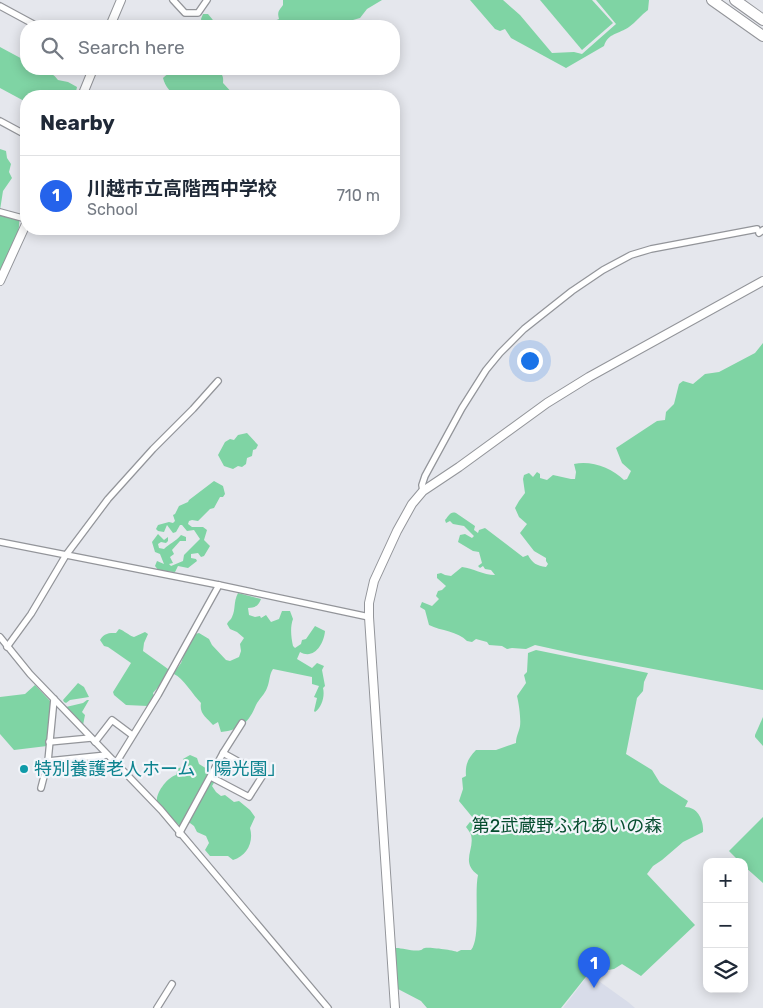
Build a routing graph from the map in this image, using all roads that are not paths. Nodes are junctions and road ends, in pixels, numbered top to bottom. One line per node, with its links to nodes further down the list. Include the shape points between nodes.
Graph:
1 (121, 0): 8 (street)
2 (173, 0): 3 (street, via 185,13 198,13)
3 (207, 0)
4 (712, 0): 10 (highway)
5 (735, 0): 9 (highway)
6 (0, 6): 7 (street)
7 (26, 20)
8 (113, 20)
9 (763, 20)
10 (763, 36)
11 (91, 75): 12 (street)
12 (84, 90)
13 (0, 121): 14 (street)
14 (20, 132)
15 (0, 212): 16 (street)
16 (20, 217)
17 (760, 231): 22 (street, via 631,255 602,270 540,314 486,370 426,476)
18 (21, 235): 19 (street)
19 (0, 281)
20 (763, 281): 22 (street, via 555,398)
21 (218, 381): 24 (street, via 108,499)
22 (423, 491): 26 (street, via 401,522 374,581)
23 (0, 542): 24 (street)
24 (66, 555): 25 (street); 28 (street)
25 (219, 585): 26 (street); 31 (street)
26 (368, 618): 44 (street)
27 (0, 637): 28 (street)
28 (7, 647): 29 (street)
29 (54, 699): 32 (street); 33 (street)
30 (242, 723): 34 (street)
31 (132, 735): 32 (street, via 112,720); 37 (street)
32 (93, 740): 33 (street); 35 (street)
33 (50, 742): 36 (street)
34 (223, 753): 38 (street); 38 (street, via 263,776 249,797)
35 (107, 755): 36 (street); 37 (street)
36 (48, 761): 39 (street)
37 (116, 763): 40 (street)
38 (211, 777): 40 (street)
39 (41, 788)
40 (180, 834): 43 (street)
41 (172, 984): 42 (street)
42 (157, 1008)
43 (328, 1008)
44 (395, 1008)

